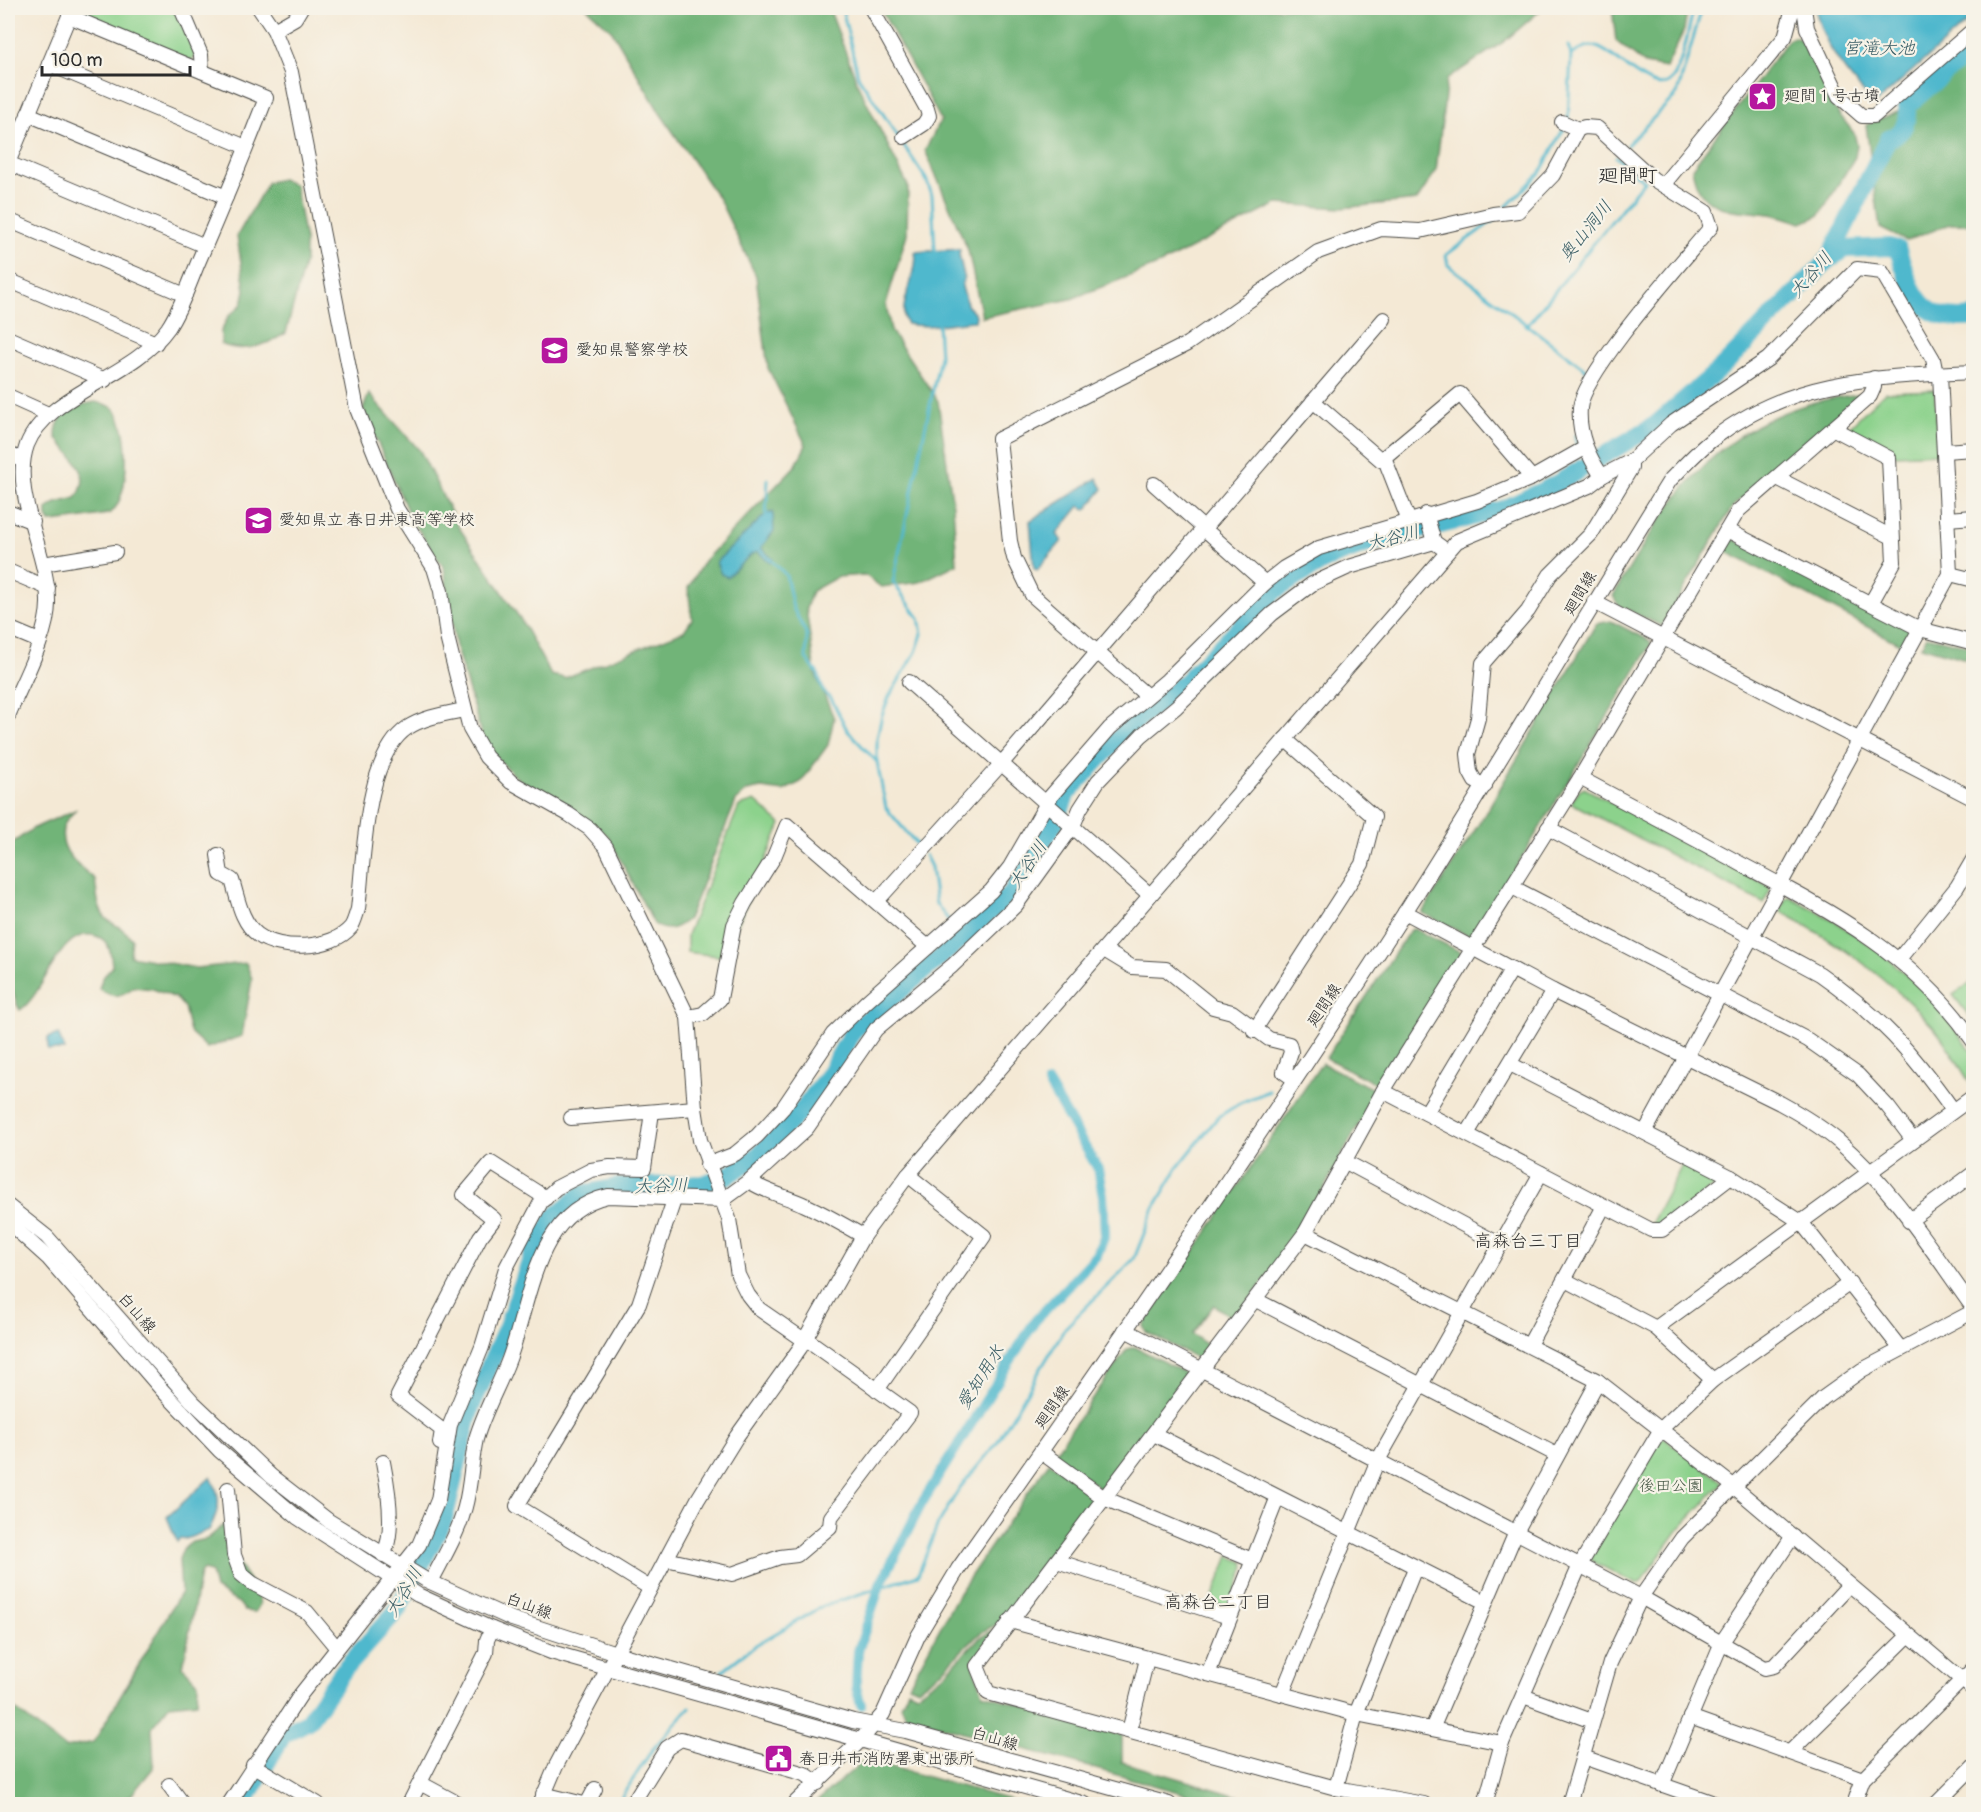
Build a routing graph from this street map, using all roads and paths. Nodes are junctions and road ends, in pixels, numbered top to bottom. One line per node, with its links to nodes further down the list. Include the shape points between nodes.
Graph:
1 (181, 8): 11 (street, via 201,55)
2 (259, 8): 9 (street)
3 (301, 8): 9 (street, via 295,18)
4 (871, 8): 13 (street, via 929,116)
5 (1793, 8): 16 (street, via 1785,37)
6 (1804, 8): 8 (street, via 1807,28 1839,96 1862,116 1874,116)
7 (71, 12): 10 (street); 11 (street)
8 (1974, 29)
9 (274, 30): 73 (street, via 291,72 357,409 397,508 434,568)
10 (49, 64): 12 (street); 14 (street)
11 (202, 71): 14 (street, via 266,98)
12 (28, 114): 15 (street); 17 (street)
13 (904, 137)
14 (246, 147): 17 (street)
15 (8, 163): 19 (street)
16 (1663, 185): 33 (street, via 1706,212 1711,227 1595,374 1580,408); 69 (street, via 1597,128 1570,125 1553,175 1518,211 1420,231 1381,229 1318,252 1187,344 999,439 1014,558 1032,594)
17 (226, 197): 19 (street)
18 (8, 220): 21 (street)
19 (205, 246): 21 (street)
20 (8, 280): 24 (street)
21 (185, 295): 24 (street)
22 (1384, 319): 30 (street)
23 (8, 338): 28 (street)
24 (156, 343): 28 (street)
25 (1974, 372): 26 (street, 廻間線)
26 (1938, 374): 27 (street, 廻間線); 35 (street); 39 (street, via 1882,272 1857,269 1767,359 1671,424)
27 (1874, 378): 32 (street, via 1870,396); 62 (street, 廻間線, via 1804,390 1754,411 1712,439 1670,480)
28 (105, 380): 31 (street)
29 (8, 396): 31 (street)
30 (1313, 401): 37 (street, via 1381,460); 50 (street)
31 (48, 414): 38 (street, via 35,428)
32 (1834, 429): 42 (street); 52 (street, via 1889,458)
33 (1585, 448): 40 (street); 41 (street)
34 (1974, 448): 35 (street)
35 (1944, 451): 47 (street)
36 (8, 454): 38 (street)
37 (1384, 457): 41 (street, via 1460,394); 48 (street)
38 (23, 460): 49 (street, via 22,478)
39 (1631, 461): 40 (street); 79 (street, via 1631,468 1591,534 1550,575 1528,611 1483,663 1478,718 1468,754 1470,772 1475,781)
40 (1599, 472): 54 (street, via 1589,486 1457,542)
41 (1532, 478): 45 (street, via 1477,501)
42 (1777, 478): 51 (street, via 1737,511); 52 (street)
43 (1154, 484): 50 (street)
44 (8, 512): 49 (street)
45 (1426, 514): 48 (street); 53 (street)
46 (1974, 517): 47 (street)
47 (1947, 519): 58 (street)
48 (1409, 520): 60 (street, via 1319,548)
49 (33, 522): 56 (street)
50 (1203, 528): 60 (street); 69 (street)
51 (1727, 530): 63 (street); 66 (street)
52 (1892, 537): 63 (street, via 1894,562)
53 (1434, 542): 54 (street); 82 (street, via 1349,567 1291,598 1121,756 1087,796)
54 (1448, 551): 75 (street)
55 (115, 552): 56 (street)
56 (43, 564): 61 (street)
57 (8, 571): 61 (street)
58 (1950, 574): 59 (street); 65 (street)
59 (1974, 580)
60 (1265, 583): 72 (street, via 1167,680)
61 (48, 588): 67 (street, via 47,618)
62 (1594, 602): 66 (street); 79 (street, 廻間線)
63 (1871, 603): 65 (street)
64 (8, 628): 67 (street)
65 (1920, 629): 68 (street); 76 (street)
66 (1664, 638): 76 (street); 78 (street)
67 (39, 641): 71 (street)
68 (1974, 643)
69 (1097, 651): 72 (street); 77 (street)
70 (909, 682): 77 (street)
71 (13, 689): 74 (street)
72 (1146, 695): 81 (street, via 1110,728)
73 (464, 710): 84 (street, via 427,718 408,728 385,753 373,784 358,909 351,927 335,938 286,945 257,934 245,920 232,880 220,874); 99 (street, via 486,757 511,782 582,824 606,847)
74 (8, 716)
75 (1285, 738): 88 (street); 100 (street, via 1374,817 1362,864)
76 (1860, 742): 80 (street); 86 (street)
77 (1002, 763): 81 (street); 89 (street)
78 (1580, 778): 83 (street); 86 (street)
79 (1485, 786): 90 (street, 廻間線)
80 (1974, 799)
81 (1047, 803): 82 (street); 92 (street, via 992,891)
82 (1071, 825): 88 (street); 122 (street, via 1016,905 952,966 876,1029 807,1128)
83 (1548, 828): 87 (street); 91 (street)
84 (218, 855)
85 (1974, 858): 95 (street, via 1957,887)
86 (1780, 885): 91 (street); 95 (street, via 1845,920)
87 (1512, 888): 93 (street); 98 (street)
88 (1150, 895): 94 (street)
89 (877, 901): 92 (street); 99 (street, via 787,825 774,857 734,925 720,999 711,1009)
90 (1405, 912): 93 (street); 104 (street, 廻間線)
91 (1751, 938): 98 (street); 108 (street, via 1820,974 1852,996 1913,1054)
92 (928, 947): 116 (street, via 833,1035 783,1108 757,1136)
93 (1473, 948): 96 (street); 105 (street)
94 (1104, 950): 100 (street, via 1132,967 1166,969 1213,1006 1232,1012); 120 (street)
95 (1899, 959): 101 (street, via 1934,991)
96 (1512, 969): 97 (street); 110 (street)
97 (1553, 991): 102 (street); 103 (street)
98 (1720, 996): 102 (street); 114 (street, via 1833,1056 1873,1091)
99 (688, 1017): 107 (street)
100 (1254, 1031): 104 (street, via 1289,1044 1291,1052 1284,1072)
101 (1974, 1042)
102 (1686, 1057): 112 (street); 117 (street, via 1809,1120)
103 (1510, 1064): 112 (street); 113 (street)
104 (1294, 1079): 140 (street, 廻間線)
105 (1383, 1091): 110 (street); 115 (street)
106 (1974, 1096): 108 (street)
107 (694, 1108): 109 (street); 116 (street)
108 (1953, 1110): 114 (street)
109 (652, 1112): 111 (street); 123 (street, via 644,1168 591,1170 556,1188)
110 (1425, 1113): 113 (street)
111 (571, 1118)
112 (1645, 1132): 121 (street)
113 (1467, 1134): 118 (street)
114 (1913, 1140): 117 (street)
115 (1344, 1161): 131 (street); 133 (street)
116 (709, 1168): 125 (street)
117 (1869, 1171): 128 (street); 130 (street)
118 (1541, 1173): 127 (street); 133 (street)
119 (1974, 1173): 128 (street)
120 (908, 1175): 132 (street); 148 (street, via 984,1236)
121 (1731, 1177): 127 (street, via 1662,1230 1651,1230); 130 (street)
122 (750, 1181): 125 (street); 132 (street, via 831,1217)
123 (546, 1198): 155 (street, via 525,1228 506,1268 482,1347 450,1425); 155 (street, via 491,1163 464,1195 494,1219 480,1237 398,1396 442,1430 438,1465)
124 (674, 1200): 125 (street); 171 (street, via 624,1196 591,1200 572,1210 556,1229 534,1274 509,1358 476,1439 465,1509); 173 (street, via 639,1304 517,1506)
125 (723, 1200): 141 (street, via 738,1275 748,1295 759,1309)
126 (8, 1206): 163 (street, 白山線, via 48,1237 231,1440 300,1499)
127 (1604, 1206): 134 (street)
128 (1909, 1221): 137 (street)
129 (8, 1222): 170 (street, 白山線, via 48,1258 220,1451 297,1517)
130 (1801, 1222): 135 (street); 139 (street)
131 (1305, 1233): 136 (street); 138 (street)
132 (863, 1236): 141 (street)
133 (1501, 1245): 138 (street)
134 (1565, 1280): 139 (street); 142 (street)
135 (1850, 1283): 143 (street); 145 (street)
136 (1256, 1300): 144 (street); 147 (street)
137 (1974, 1310): 143 (street)
138 (1462, 1314): 142 (street); 147 (street)
139 (1656, 1328): 145 (street)
140 (1125, 1330): 144 (street); 151 (street, 廻間線)
141 (805, 1339): 148 (street); 164 (street, via 718,1466)
142 (1529, 1346): 146 (street)
143 (1900, 1348): 156 (street, via 1823,1398)
144 (1202, 1372): 150 (street); 154 (street)
145 (1713, 1380): 149 (street)
146 (1598, 1381): 149 (street); 152 (street)
147 (1422, 1384): 152 (street); 154 (street)
148 (877, 1390): 164 (street, via 910,1413 831,1517 830,1527 801,1552 732,1574)
149 (1661, 1430): 156 (street); 167 (street)
150 (1154, 1434): 158 (street); 159 (street)
151 (1041, 1452): 158 (street); 194 (street, 廻間線, via 958,1569 918,1636)
152 (1557, 1455): 160 (street)
153 (383, 1462): 163 (street, via 389,1492 388,1545)
154 (1377, 1462): 160 (street); 161 (street)
155 (442, 1478): 168 (street, via 438,1500 420,1545)
156 (1732, 1485): 162 (street); 174 (street, via 1682,1538)
157 (228, 1489): 181 (street, via 234,1555 241,1575 307,1612)
158 (1104, 1498): 165 (street); 166 (street)
159 (1277, 1499): 161 (street); 165 (street)
160 (1516, 1532): 167 (street); 175 (street)
161 (1346, 1533): 169 (street); 189 (street)
162 (1793, 1536): 172 (street); 180 (street)
163 (383, 1555): 168 (street, 白山線)
164 (666, 1559): 173 (street)
165 (1252, 1560): 176 (street)
166 (1057, 1561): 176 (street); 177 (street)
167 (1580, 1565): 174 (street); 190 (street)
168 (405, 1568): 170 (street); 171 (street, 白山線)
169 (1415, 1568): 175 (street); 191 (street)
170 (393, 1580): 178 (street, 白山線); 181 (street)
171 (429, 1581): 182 (street, 白山線, via 512,1618)
172 (1849, 1585): 179 (street); 180 (street, via 1774,1666 1765,1668)
173 (650, 1588): 182 (street)
174 (1641, 1597): 180 (street); 193 (street, via 1610,1663)
175 (1485, 1602): 195 (street)
176 (1229, 1617): 186 (street)
177 (1010, 1622): 183 (street); 196 (street, via 977,1666 988,1693)
178 (492, 1629): 185 (street, 白山線); 204 (street, via 486,1653)
179 (1908, 1636): 187 (street); 199 (street)
180 (1722, 1642): 192 (street)
181 (336, 1647): 201 (street)
182 (616, 1653): 185 (street); 194 (street, 白山線)
183 (1147, 1659): 186 (street); 196 (street)
184 (1974, 1668): 187 (street)
185 (609, 1669): 197 (street, 白山線); 210 (street)
186 (1208, 1674): 189 (street)
187 (1962, 1680): 188 (street); 203 (street)
188 (1974, 1690)
189 (1282, 1694): 191 (street)
190 (1523, 1696): 193 (street); 198 (street)
191 (1356, 1714): 195 (street); 208 (street)
192 (1690, 1717): 199 (street); 207 (street)
193 (1592, 1721): 200 (street)
194 (874, 1726): 197 (street, 廻間線); 220 (street, 白山線, via 906,1731)
195 (1432, 1729): 198 (street)
196 (1129, 1731): 208 (street)
197 (860, 1742): 205 (street, 廻間線); 219 (street, 白山線)
198 (1502, 1743): 222 (street)
199 (1790, 1752): 203 (street)
200 (1583, 1757): 207 (street); 223 (street)
201 (255, 1766): 212 (street); 213 (street)
202 (1974, 1766): 226 (street)
203 (1863, 1779): 225 (street)
204 (420, 1783): 214 (street); 215 (street)
205 (818, 1783): 217 (street, via 805,1774 681,1739 667,1748); 218 (street, 廻間線)
206 (169, 1785): 211 (street)
207 (1662, 1785): 224 (street)
208 (1336, 1788): 221 (street)
209 (595, 1789): 216 (street)
210 (542, 1799): 216 (street)
211 (183, 1804)
212 (229, 1804)
213 (318, 1804)
214 (409, 1804)
215 (459, 1804)
216 (585, 1804)
217 (632, 1804)
218 (794, 1804)
219 (1085, 1804)
220 (1169, 1804)
221 (1424, 1804)
222 (1485, 1804)
223 (1569, 1804)
224 (1716, 1804)
225 (1854, 1804)
226 (1936, 1804)

